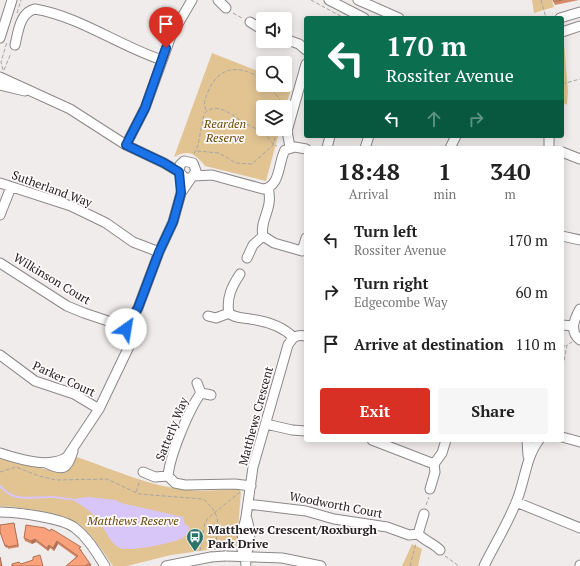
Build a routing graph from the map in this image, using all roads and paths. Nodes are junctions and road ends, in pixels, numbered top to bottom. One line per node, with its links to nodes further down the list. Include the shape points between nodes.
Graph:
1 (12, 0): 19 (street)
2 (192, 0): 23 (street, via 171,36)
3 (218, 0): 8 (street)
4 (311, 0): 10 (path)
5 (329, 0): 11 (street)
6 (358, 0): 12 (street)
7 (541, 0): 13 (path)
8 (226, 8): 15 (path)
9 (580, 12): 14 (street)
10 (340, 16)
11 (360, 16)
12 (395, 16)
13 (545, 16)
14 (560, 16)
15 (250, 22): 16 (street)
16 (256, 26)
17 (580, 26): 18 (street)
18 (564, 31)
19 (0, 38)
20 (292, 42): 22 (street)
21 (15, 45): 23 (street, via 24,16 29,10 35,9 83,24); 25 (path)
22 (304, 48)
23 (162, 60): 36 (street, via 145,108)
24 (304, 71): 37 (street, via 287,131)
25 (2, 74): 30 (street)
26 (256, 77): 33 (path, via 236,70 221,73 213,80 204,101)
27 (580, 79): 28 (path)
28 (564, 83)
29 (0, 85): 30 (street)
30 (33, 92): 36 (street, via 70,109)
31 (274, 92): 32 (path)
32 (280, 100)
33 (207, 110): 35 (path, via 226,110 266,135); 39 (path, via 201,123)
34 (275, 136): 35 (path)
35 (273, 144): 37 (path); 39 (path, via 256,162 247,165 236,163 219,153)
36 (126, 145): 44 (street)
37 (288, 148): 38 (street); 51 (street, via 276,180)
38 (304, 149)
39 (196, 151): 41 (path)
40 (564, 153): 42 (street)
41 (194, 154)
42 (580, 159)
43 (184, 161): 44 (street); 45 (street, via 190,161); 46 (street, via 180,165)
44 (164, 163): 46 (street)
45 (195, 165): 47 (street); 48 (street, via 196,171)
46 (180, 174): 48 (street, via 185,178); 52 (street)
47 (212, 175): 48 (street); 51 (street)
48 (192, 177): 52 (street)
49 (0, 183): 50 (street, Sutherland Way)
50 (11, 186): 53 (street); 58 (street, Sutherland Way, via 71,206 106,223 133,242)
51 (268, 188): 54 (street, via 271,202 262,227)
52 (181, 193): 58 (street, via 173,222)
53 (0, 215)
54 (263, 236): 57 (street, via 274,243 302,251); 59 (street, via 253,245)
55 (564, 236): 56 (street)
56 (580, 240)
57 (304, 244)
58 (159, 252): 66 (street)
59 (247, 258)
60 (0, 263): 66 (street, Wilkinson Court, via 67,306 84,314)
61 (240, 274): 63 (street, via 233,283 229,297)
62 (580, 309): 67 (street)
63 (230, 313): 64 (street, via 216,318); 69 (street, via 238,318 282,328)
64 (208, 316)
65 (564, 326): 67 (street)
66 (131, 328): 77 (street, via 116,376)
67 (576, 333): 70 (path)
68 (304, 335): 69 (street, via 299,334)
69 (293, 337): 78 (street, Matthews Crescent, via 288,345)
70 (567, 345): 71 (path); 73 (path)
71 (564, 346)
72 (0, 355): 77 (street, Parker Court, via 35,381 74,394)
73 (564, 361)
74 (197, 383): 75 (street)
75 (201, 393): 76 (street); 91 (street, Satterly Way, via 195,400 181,432)
76 (211, 395)
77 (99, 409): 86 (street, via 64,468 58,469 43,462)
78 (266, 424): 79 (street); 92 (street, Matthews Crescent)
79 (304, 431)
80 (564, 438): 85 (street)
81 (377, 442): 88 (street)
82 (445, 442): 88 (street, via 442,453)
83 (528, 442): 87 (street)
84 (537, 442): 87 (street)
85 (580, 442)
86 (0, 453)
87 (528, 462): 95 (street)
88 (434, 464): 93 (street, via 435,472)
89 (0, 472): 94 (path, via 16,467 56,480 107,479)
90 (143, 472): 91 (street, Satterly Way, via 155,477); 94 (path)
91 (168, 476): 92 (street, Satterly Way, via 175,483 185,485)
92 (247, 485): 96 (street, Matthews Crescent); 97 (path)
93 (430, 489): 99 (path)
94 (136, 493): 97 (path, via 154,497 203,499)
95 (516, 502): 100 (street); 112 (street)
96 (248, 504): 101 (street, Woodworth Court, via 306,511 341,520 387,527 409,535); 103 (street, Matthews Crescent, via 243,530)
97 (215, 511): 104 (path, via 218,529); 105 (path, via 205,523 200,544)
98 (0, 512): 106 (street, via 22,513 69,524 86,539)
99 (424, 514): 101 (street)
100 (580, 528)
101 (418, 534): 102 (street, Woodworth Court); 110 (path)
102 (440, 550): 111 (path, via 445,557)
103 (246, 553): 104 (street, bridge, via 225,556); 108 (street, Matthews Crescent); 109 (street)
104 (213, 554): 105 (street)
105 (201, 559): 107 (street)
106 (105, 566)
107 (166, 566)
108 (246, 566)
109 (321, 566)
110 (410, 566)
111 (459, 566)
112 (484, 566)

